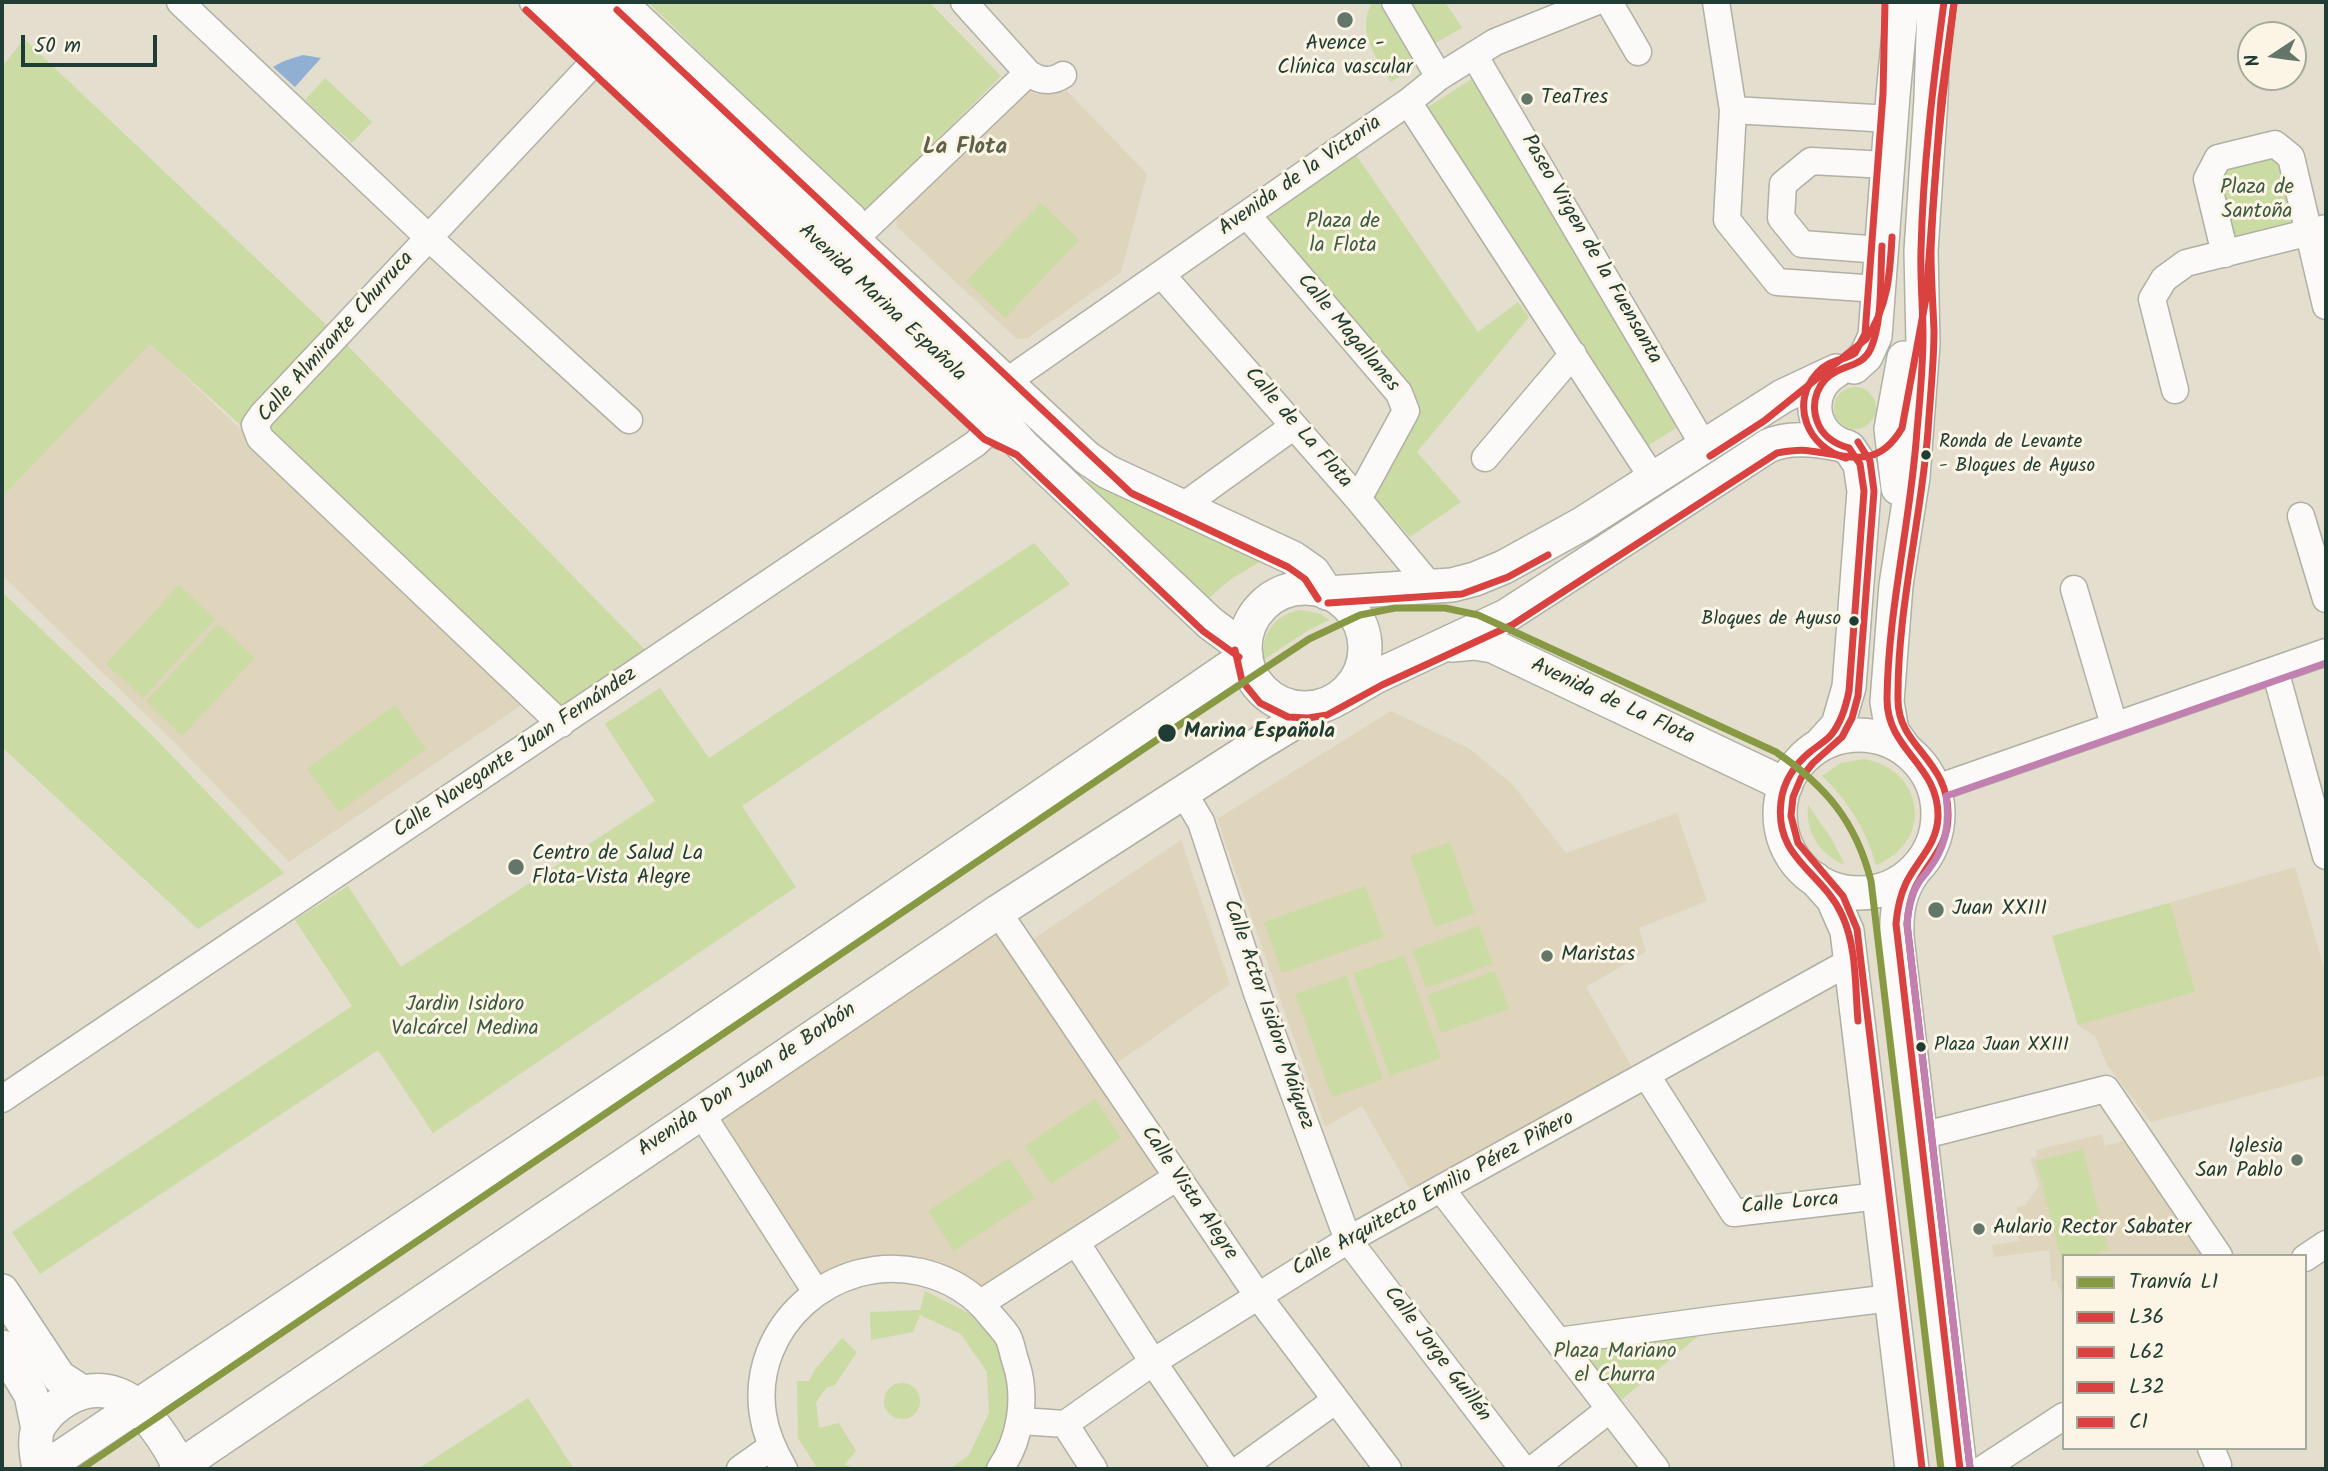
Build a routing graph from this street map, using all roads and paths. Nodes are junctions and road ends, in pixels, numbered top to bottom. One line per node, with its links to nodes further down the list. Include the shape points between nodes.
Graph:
1 (180, 2): 30 (street)
2 (533, 2): 17 (street, Avenida Marina Española)
3 (559, 2): 26 (main road, Avenida Marina Española)
4 (598, 2): 28 (main road, Avenida Marina Española)
5 (624, 2): 28 (street, Avenida Marina Española)
6 (964, 2): 18 (street)
7 (1395, 2): 20 (street)
8 (1594, 2): 16 (street, Avenida de la Victoria)
9 (1609, 2): 15 (street)
10 (1716, 2): 24 (street)
11 (1895, 2): 23 (main road)
12 (1902, 2): 23 (main road)
13 (1934, 2): 21 (main road)
14 (1944, 2): 21 (main road)
15 (1638, 52)
16 (1474, 55): 20 (street, Avenida de la Victoria); 45 (street, Paseo Virgen de la Fuensanta)
17 (596, 60): 30 (street, Calle Almirante Churruca); 40 (street, Avenida Marina Española)
18 (1028, 73): 19 (street, via 1052,81); 28 (street)
19 (1063, 75)
20 (1439, 77): 22 (street, Avenida de la Victoria)
21 (1931, 98): 32 (main road)
22 (1408, 102): 27 (street, Avenida de la Victoria); 37 (street)
23 (1892, 107): 24 (street); 25 (main road)
24 (1732, 110): 35 (street, via 1727,220 1777,282)
25 (1887, 165): 31 (main road); 31 (street, via 1811,161 1783,184 1780,218 1802,244)
26 (734, 166): 28 (street, Avenida Marina Española, via 813,223); 40 (main road, Avenida Marina Española, via 979,396)
27 (1247, 215): 34 (street, Avenida de la Victoria); 49 (street, Calle Magallanes, via 1399,393 1406,411)
28 (852, 229): 40 (main road, Avenida Marina Española)
29 (2317, 230): 33 (street); 33 (street, via 2291,157 2276,144 2218,158 2207,179); 36 (street)
30 (429, 238): 43 (street); 62 (street, Calle Almirante Churruca, via 255,425 260,438)
31 (1881, 250): 35 (main road)
32 (1921, 251): 42 (main road); 52 (main road, via 1923,344 1914,464)
33 (2225, 254): 39 (street, via 2186,263 2164,278 2152,299)
34 (1160, 274): 40 (street, Avenida de la Victoria); 44 (street, Calle de La Flota)
35 (1878, 289): 38 (main road, via 1874,341 1866,356); 41 (main road, via 1858,332)
36 (2326, 306)
37 (1573, 354): 47 (street); 48 (street)
38 (1843, 370): 41 (main road); 42 (main road, via 1867,368 1879,375 1888,384); 46 (main road, via 1818,389 1814,410 1821,430)
39 (2175, 390)
40 (1008, 406): 50 (main road, Avenida Marina Española, via 1108,472); 58 (main road, Avenida Marina Española, via 1023,446); 62 (street, Calle Navegante Juan Fernández)
41 (1757, 412): 45 (main road)
42 (1894, 414): 46 (main road, via 1877,441 1864,447); 52 (main road, via 1899,500)
43 (629, 420)
44 (1294, 426): 49 (street, Calle de La Flota); 50 (street)
45 (1704, 446): 48 (main road)
46 (1843, 446): 57 (main road, Avenida Don Juan de Borbón, via 1787,440 1768,446 1506,616); 64 (main road, via 1860,464 1864,491 1851,675 1841,717)
47 (1485, 458)
48 (1654, 480): 53 (main road, via 1504,567 1459,584)
49 (1358, 499): 53 (street, Calle de La Flota)
50 (1183, 506): 55 (main road, Avenida Marina Española, via 1303,563)
51 (2301, 516): 56 (street)
52 (1896, 585): 65 (main road, via 1888,712 1892,731)
53 (1431, 587): 55 (main road)
54 (2074, 589): 63 (street)
55 (1327, 593): 58 (main road, via 1293,590 1273,597 1251,621); 61 (main road, via 1355,617 1364,645 1356,680)
56 (2326, 599)
57 (1434, 649): 61 (main road, Avenida Don Juan de Borbón); 66 (main road, Avenida de La Flota, via 1466,643 1493,646)
58 (1246, 652): 61 (main road, via 1252,677 1275,700 1307,708); 96 (main road, via 681,1043)
59 (2326, 652): 60 (street)
60 (2275, 670): 63 (street); 69 (street)
61 (1331, 701): 68 (main road, Avenida Don Juan de Borbón)
62 (561, 724): 75 (street, Calle Navegante Juan Fernández)
63 (2114, 726): 67 (street)
64 (1820, 745): 65 (main road, via 1861,734); 66 (main road, via 1802,758)
65 (1905, 749): 67 (main road, via 1925,770)
66 (1786, 785): 71 (main road, via 1781,815 1784,838 1794,858)
67 (1934, 789): 70 (main road, via 1937,829)
68 (1183, 792): 72 (main road, Avenida Don Juan de Borbón); 81 (street, Calle Actor Isidoro Máiquez, via 1201,822 1257,993)
69 (2326, 856)
70 (1914, 871): 71 (main road, via 1888,888 1862,893 1842,891); 77 (main road, via 1902,894 1896,924)
71 (1815, 879): 73 (main road, via 1843,918)
72 (999, 911): 76 (main road, Avenida Don Juan de Borbón); 78 (street, Calle Vista Alegre)
73 (1851, 961): 74 (street, Calle Arquitecto Emilio Pérez Piñero); 80 (main road)
74 (1647, 1076): 79 (street, Calle Arquitecto Emilio Pérez Piñero); 80 (street, Calle Lorca, via 1734,1213)
75 (2, 1099)
76 (701, 1113): 87 (street); 103 (main road, Avenida Don Juan de Borbón)
77 (1920, 1136): 84 (street, via 2106,1089); 115 (main road)
78 (1177, 1177): 82 (street); 88 (street, Calle Vista Alegre)
79 (1442, 1190): 81 (street, Calle Arquitecto Emilio Pérez Piñero); 91 (street)
80 (1880, 1196): 89 (main road)
81 (1348, 1240): 88 (street, Calle Arquitecto Emilio Pérez Piñero); 111 (street, Calle Jorge Guillén)
82 (1076, 1242): 90 (street); 93 (street)
83 (2326, 1244): 85 (street)
84 (2218, 1254)
85 (2307, 1257)
86 (2, 1290): 94 (main road, via 59,1377)
87 (816, 1292): 90 (street, via 858,1272 903,1268 939,1276); 102 (street, via 791,1316 773,1346 763,1379 763,1414)
88 (1258, 1296): 93 (street, Calle Arquitecto Emilio Pérez Piñero); 95 (street, Calle Vista Alegre)
89 (1891, 1298): 91 (street); 114 (main road)
90 (981, 1303): 99 (street, via 1008,1337 1021,1378)
91 (1558, 1342): 97 (street)
92 (2, 1347): 101 (main road, via 31,1395)
93 (1153, 1362): 100 (street, Calle Arquitecto Emilio Pérez Piñero); 108 (street)
94 (82, 1392): 96 (main road, Avenida Don Juan de Borbón, via 111,1392); 101 (main road, via 60,1404)
95 (1336, 1400): 109 (street); 110 (street, Calle Vista Alegre)
96 (135, 1406): 103 (main road, Avenida Don Juan de Borbón); 104 (main road)
97 (1610, 1409): 112 (street); 113 (street)
98 (2062, 1417): 116 (street)
99 (1021, 1421): 100 (street); 106 (street, via 1009,1458)
100 (1065, 1424): 107 (street)
101 (38, 1429): 104 (main road)
102 (778, 1458): 105 (street)
103 (179, 1468)
104 (41, 1469)
105 (740, 1469)
106 (1000, 1469)
107 (1094, 1469)
108 (1226, 1469)
109 (1240, 1469)
110 (1388, 1469)
111 (1523, 1469)
112 (1533, 1469)
113 (1656, 1469)
114 (1912, 1469)
115 (1960, 1469)
116 (1983, 1469)

